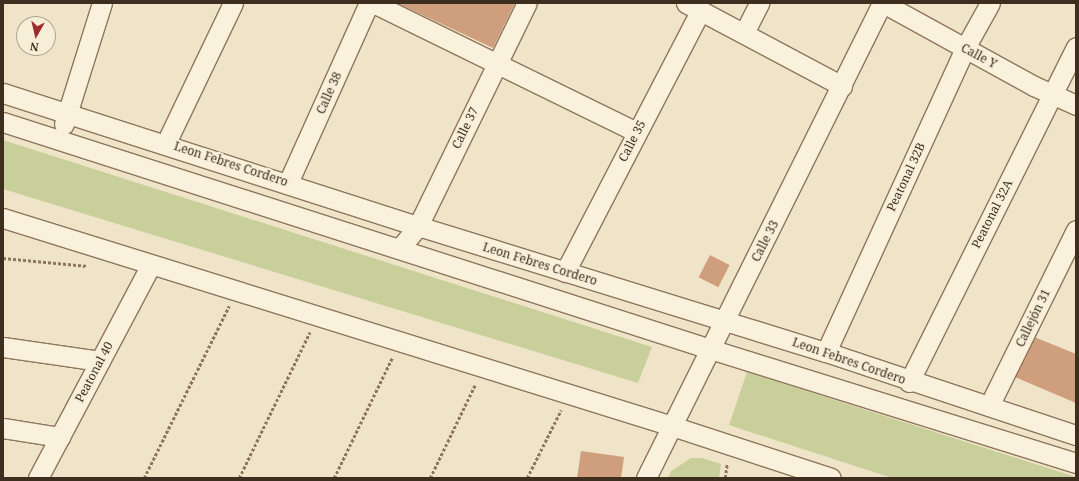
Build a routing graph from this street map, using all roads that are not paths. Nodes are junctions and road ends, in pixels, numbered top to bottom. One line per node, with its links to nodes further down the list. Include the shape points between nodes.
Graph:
1 (102, 3): 18 (street)
2 (234, 3): 22 (street)
3 (369, 3): 23 (street, Calle 38)
4 (527, 3): 13 (street, Calle 37)
5 (759, 3): 10 (street)
6 (882, 3): 12 (street, Calle Y); 14 (street, Calle 33)
7 (990, 3): 12 (street, Peatonal 32B)
8 (384, 5): 13 (street)
9 (693, 7): 10 (street); 20 (street, Calle 35)
10 (744, 33): 14 (street)
11 (1076, 47): 16 (street, Peatonal 32A)
12 (965, 48): 16 (street, Calle Y); 33 (street, Peatonal 32B)
13 (496, 63): 20 (street); 25 (street, Calle 37)
14 (842, 86): 30 (street, Calle 33)
15 (3, 93): 18 (street, Leon Febres Cordero)
16 (1052, 94): 17 (street, Calle Y); 35 (street, Peatonal 32A)
17 (1076, 105)
18 (67, 112): 21 (street); 22 (street, Leon Febres Cordero)
19 (3, 122): 21 (street)
20 (636, 132): 29 (street, Calle 35)
21 (59, 139): 27 (street)
22 (166, 143): 23 (street, Leon Febres Cordero)
23 (288, 183): 25 (street, Leon Febres Cordero)
24 (3, 218): 28 (street)
25 (418, 226): 27 (street, Calle 37); 29 (street, Leon Febres Cordero)
26 (1076, 230): 36 (street, Callejón 31)
27 (399, 249): 32 (street)
28 (151, 265): 34 (street, Peatonal 40); 37 (street)
29 (565, 272): 30 (street, Leon Febres Cordero)
30 (725, 320): 32 (street, Calle 33); 33 (street, Leon Febres Cordero)
31 (3, 347): 34 (street)
32 (710, 349): 37 (street, Calle 33); 41 (street)
33 (826, 352): 35 (street, Leon Febres Cordero)
34 (100, 361): 40 (street, Peatonal 40)
35 (909, 382): 36 (street, Leon Febres Cordero)
36 (989, 406): 39 (street, Leon Febres Cordero)
37 (672, 426): 43 (street, Calle 33); 44 (street)
38 (3, 428): 40 (street)
39 (1076, 435)
40 (60, 437): 42 (street, Peatonal 40)
41 (1076, 462)
42 (38, 478)
43 (646, 478)
44 (831, 478)

